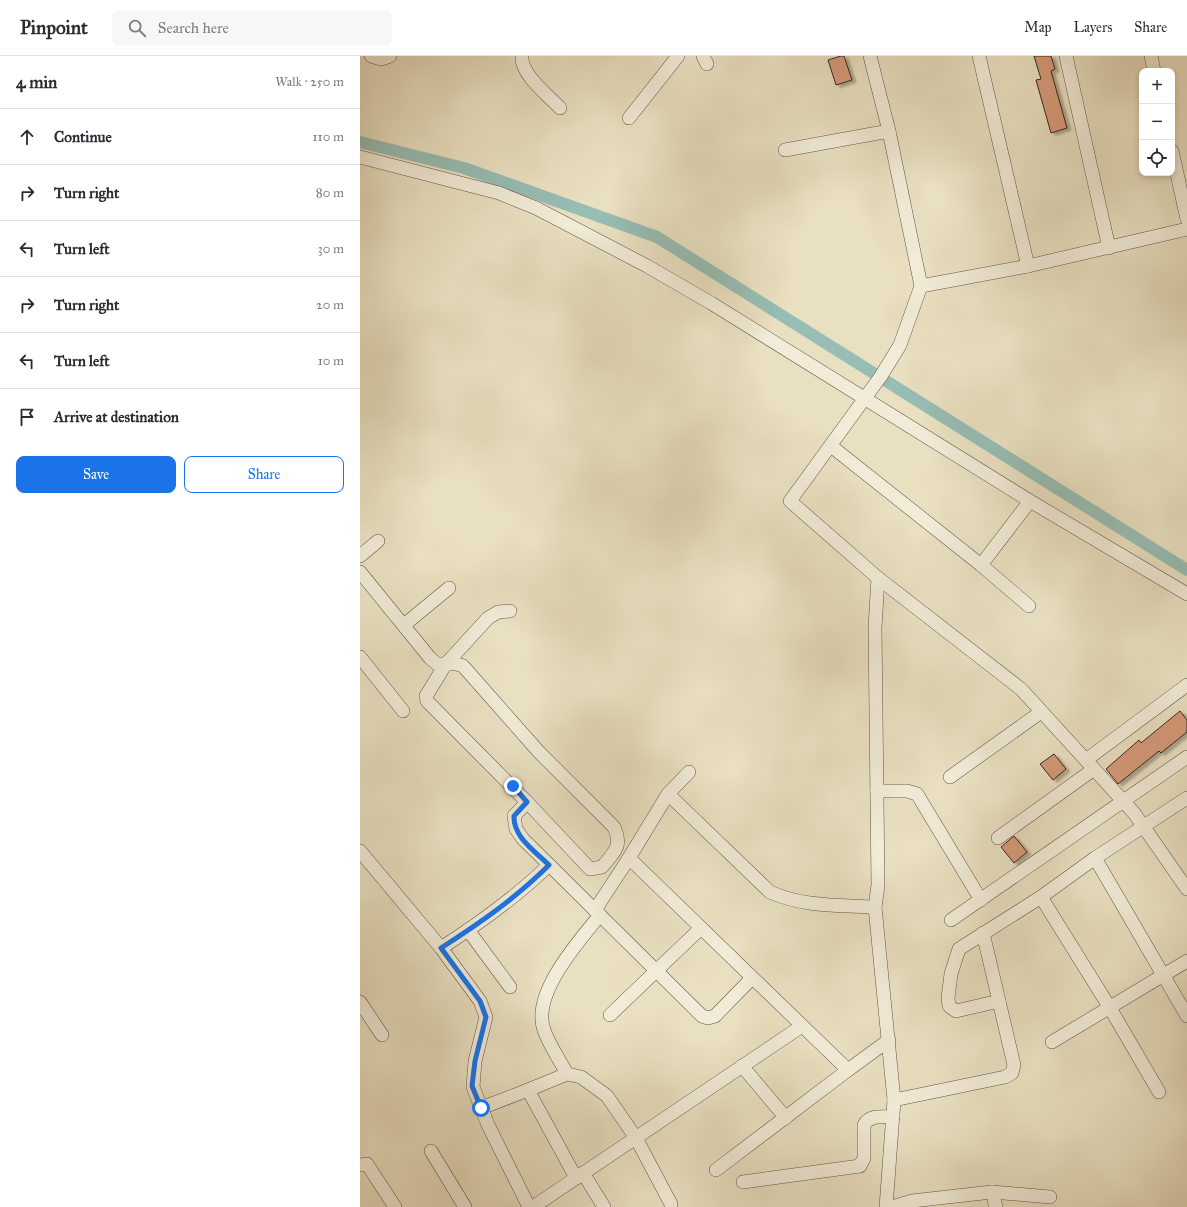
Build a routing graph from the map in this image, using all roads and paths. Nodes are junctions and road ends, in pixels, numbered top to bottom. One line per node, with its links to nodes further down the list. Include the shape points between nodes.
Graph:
1 (371, 56): 2 (street, via 381,59)
2 (390, 56)
3 (522, 56): 10 (street, via 526,73)
4 (678, 56): 11 (street)
5 (870, 56): 12 (street)
6 (979, 56): 19 (street)
7 (1066, 56): 18 (street)
8 (1151, 56): 9 (street)
9 (1153, 68)
10 (560, 108)
11 (629, 118)
12 (889, 131): 13 (street); 20 (street)
13 (785, 150)
14 (360, 157): 21 (street, via 499,193 536,208 705,299)
15 (1175, 165): 16 (street)
16 (1187, 219)
17 (1187, 229): 18 (street)
18 (1109, 248): 19 (street)
19 (1028, 266): 20 (street)
20 (921, 286): 21 (street, via 900,345)
21 (868, 397): 22 (street); 23 (street)
22 (831, 446): 26 (street); 28 (street, via 790,501)
23 (1030, 501): 26 (street); 30 (street)
24 (378, 541): 25 (street)
25 (360, 556)
26 (982, 565): 31 (street)
27 (360, 572): 33 (street)
28 (878, 578): 38 (street, via 1021,689); 43 (street, via 875,628)
29 (449, 588): 33 (street)
30 (1187, 594)
31 (1029, 606)
32 (510, 610): 35 (street, via 498,612 488,618)
33 (404, 624): 35 (street, via 430,658 437,664)
34 (360, 657): 37 (street)
35 (445, 665): 47 (street, via 426,696 427,701); 47 (street, via 463,666 538,751 614,827 618,838 617,848 602,867 590,869)
36 (1187, 685): 40 (street)
37 (403, 711)
38 (1042, 712): 40 (street); 42 (street)
39 (1187, 757): 46 (street)
40 (1090, 765): 46 (street); 49 (street)
41 (689, 772): 44 (street)
42 (950, 777)
43 (877, 791): 56 (street, via 907,791 917,794); 57 (street, via 878,885)
44 (668, 794): 51 (street); 57 (street, via 770,892 802,903)
45 (1187, 798): 48 (street)
46 (1124, 801): 48 (street); 56 (street)
47 (527, 802): 53 (street, via 514,816 514,823 523,839)
48 (1145, 827): 52 (street); 54 (street)
49 (998, 838)
50 (360, 851): 63 (street)
51 (629, 858): 58 (street); 60 (street)
52 (1095, 858): 55 (street); 66 (street)
53 (549, 865): 58 (street); 61 (street, via 501,908)
54 (1186, 885)
55 (1041, 897): 62 (street); 71 (street)
56 (981, 900): 59 (street)
57 (875, 907): 76 (street)
58 (597, 912): 65 (street); 80 (street, via 549,987 541,1012 544,1030)
59 (951, 920)
60 (701, 928): 65 (street); 67 (street)
61 (468, 930): 63 (street); 68 (street)
62 (983, 933): 69 (street); 69 (street, via 959,949 951,974 949,1006 956,1012)
63 (441, 948): 84 (street, via 480,1001 486,1017 475,1061 472,1086)
64 (1187, 961): 66 (street)
65 (656, 971): 67 (street, via 702,1016 708,1018 715,1016); 72 (street)
66 (1163, 976): 71 (street); 73 (street)
67 (752, 978): 74 (street)
68 (510, 986)
69 (999, 1001): 83 (street, via 1014,1065 1012,1073 1005,1077)
70 (360, 1002): 75 (street)
71 (1110, 1008): 77 (street); 82 (street)
72 (610, 1015)
73 (1187, 1016)
74 (802, 1026): 78 (street); 79 (street)
75 (382, 1035)
76 (889, 1040): 79 (street); 83 (street)
77 (1052, 1042)
78 (742, 1066): 86 (street); 87 (street)
79 (848, 1070): 86 (street)
80 (567, 1074): 81 (street); 87 (street, via 580,1077 607,1096)
81 (528, 1090): 84 (street); 91 (street)
82 (1159, 1092)
83 (894, 1100): 85 (street)
84 (481, 1108): 100 (street)
85 (893, 1117): 92 (street, via 866,1120 864,1158 860,1166); 103 (street)
86 (786, 1118): 90 (street)
87 (636, 1138): 91 (street); 96 (street)
88 (431, 1151): 99 (street)
89 (360, 1165): 98 (street, via 367,1164)
90 (716, 1170)
91 (580, 1176): 101 (street); 102 (street)
92 (743, 1182)
93 (992, 1192): 94 (street); 97 (street); 105 (street)
94 (1030, 1195): 95 (street); 106 (street)
95 (1050, 1197)
96 (671, 1204)
97 (912, 1204): 104 (street)
98 (394, 1207)
99 (465, 1207)
100 (529, 1207)
101 (533, 1207)
102 (604, 1207)
103 (886, 1207)
104 (892, 1207)
105 (996, 1207)
106 (1035, 1207)

